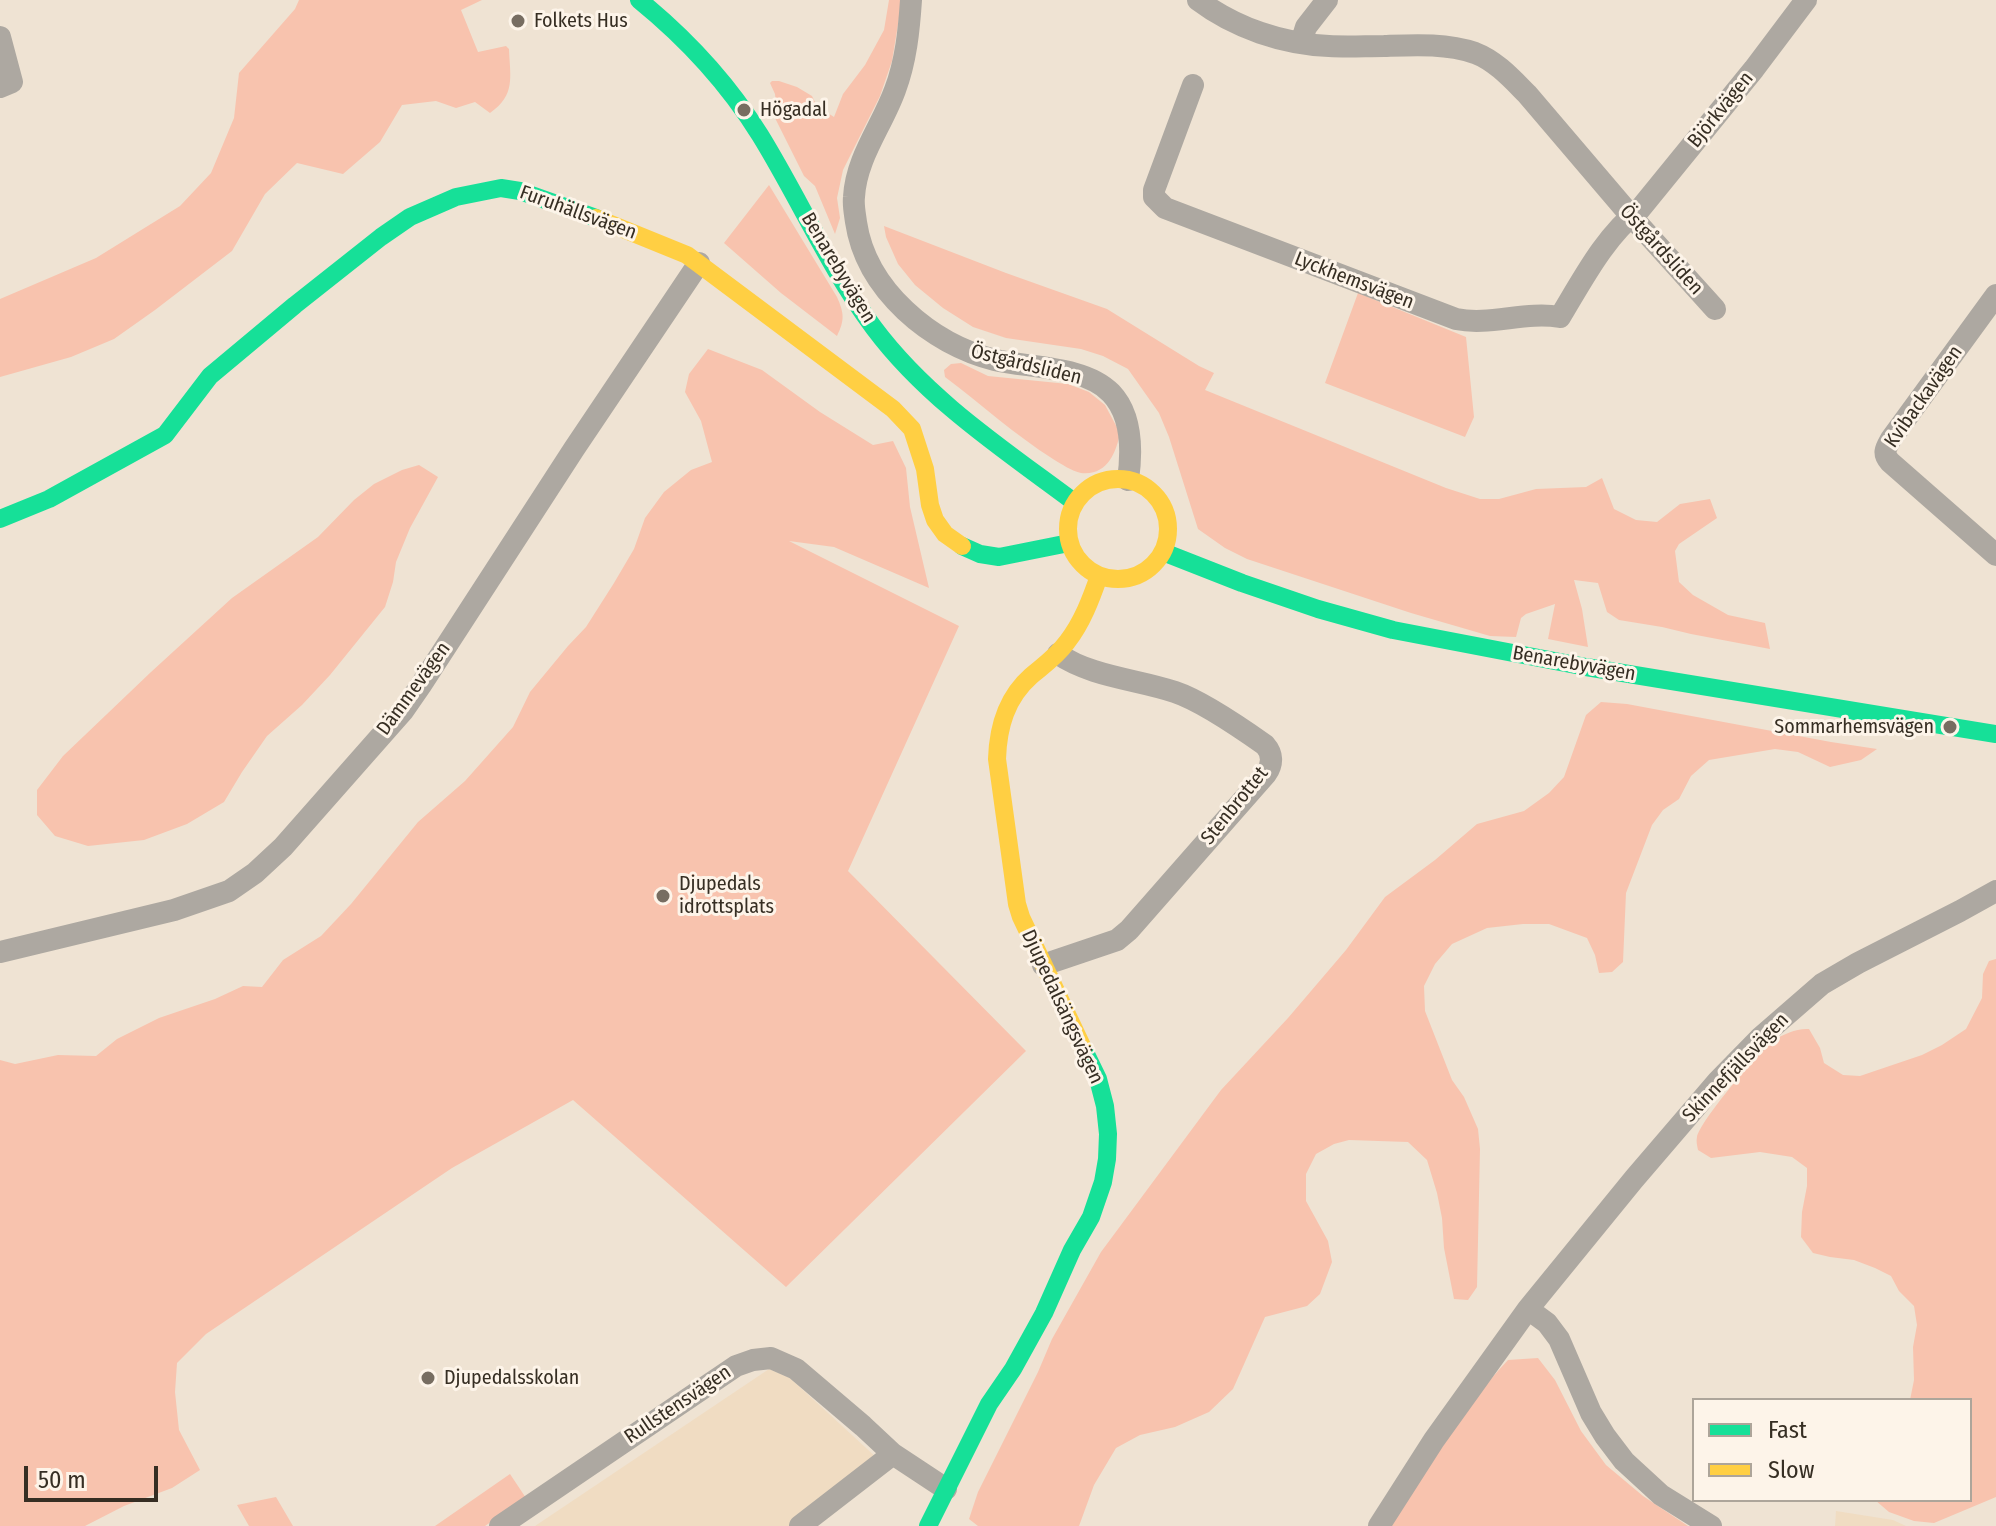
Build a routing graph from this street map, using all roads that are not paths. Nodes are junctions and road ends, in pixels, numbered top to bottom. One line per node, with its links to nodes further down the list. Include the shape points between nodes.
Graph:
1 (639, 0): 15 (street, Benarebyvägen, via 686,40 744,110 838,275 884,340 970,425)
2 (911, 0): 14 (street, Östgårdsliden, via 902,66 860,167 854,198 864,250 891,294 931,332 961,349 1069,372 1111,392 1128,431)
3 (1198, 0): 7 (street, Östgårdsliden, via 1233,21)
4 (1327, 0): 7 (street, via 1306,27)
5 (1806, 0): 10 (street, Björkvägen)
6 (0, 37): 8 (street)
7 (1301, 43): 10 (street, Östgårdsliden, via 1425,46 1476,54 1519,86)
8 (6, 85)
9 (1193, 85): 10 (street, Lyckhemsvägen, via 1154,190 1156,200 1165,208 1456,319 1472,323 1560,317)
10 (1631, 216): 13 (street, Östgårdsliden)
11 (699, 263): 16 (street, Furuhällsvägen, via 616,225 520,191 501,188 456,197 410,217 295,305 210,376 165,435 49,499); 17 (street, Furuhällsvägen, via 876,395 912,429 933,512 945,534 964,548 999,557); 24 (street, Dämmevägen, via 403,711 283,847 229,891 174,910)
12 (1996, 295): 19 (street, Kvibackavägen, via 1885,449 1890,462)
13 (1715, 309)
14 (1128, 480): 15 (street, via 1100,482); 18 (street, via 1147,488 1161,503 1168,523)
15 (1074, 502): 17 (street)
16 (0, 519)
17 (1069, 543): 20 (street, via 1083,566)
18 (1163, 552): 20 (street, via 1136,577); 22 (street, Benarebyvägen, via 1318,609 1393,630)
19 (1996, 555)
20 (1099, 576): 21 (street, Djupedalsängsvägen, via 1080,624)
21 (1058, 654): 25 (street, Djupedalsängsvägen, via 1009,702 997,742 1017,904); 25 (street, Stenbrottet, via 1096,672 1186,696 1265,745 1271,760 1266,774 1129,930 1117,940)
22 (1996, 734)
23 (1996, 891): 26 (street, Skinnefjällsvägen, via 1822,984 1761,1037 1709,1091)
24 (0, 952)
25 (1043, 965): 28 (street, Djupedalsängsvägen, via 1098,1079 1108,1134 1103,1182 1044,1313)
26 (1528, 1309): 32 (street, Skinnefjällsvägen); 33 (street, via 1559,1339 1591,1413 1624,1461 1661,1495)
27 (893, 1454): 28 (street, Rullstensvägen); 29 (street, Rullstensvägen, via 796,1369 771,1358 753,1360 736,1366); 30 (street)
28 (946, 1489): 31 (street, Djupedalsängsvägen)
29 (500, 1526)
30 (800, 1526)
31 (928, 1526)
32 (1379, 1526)
33 (1711, 1526)

